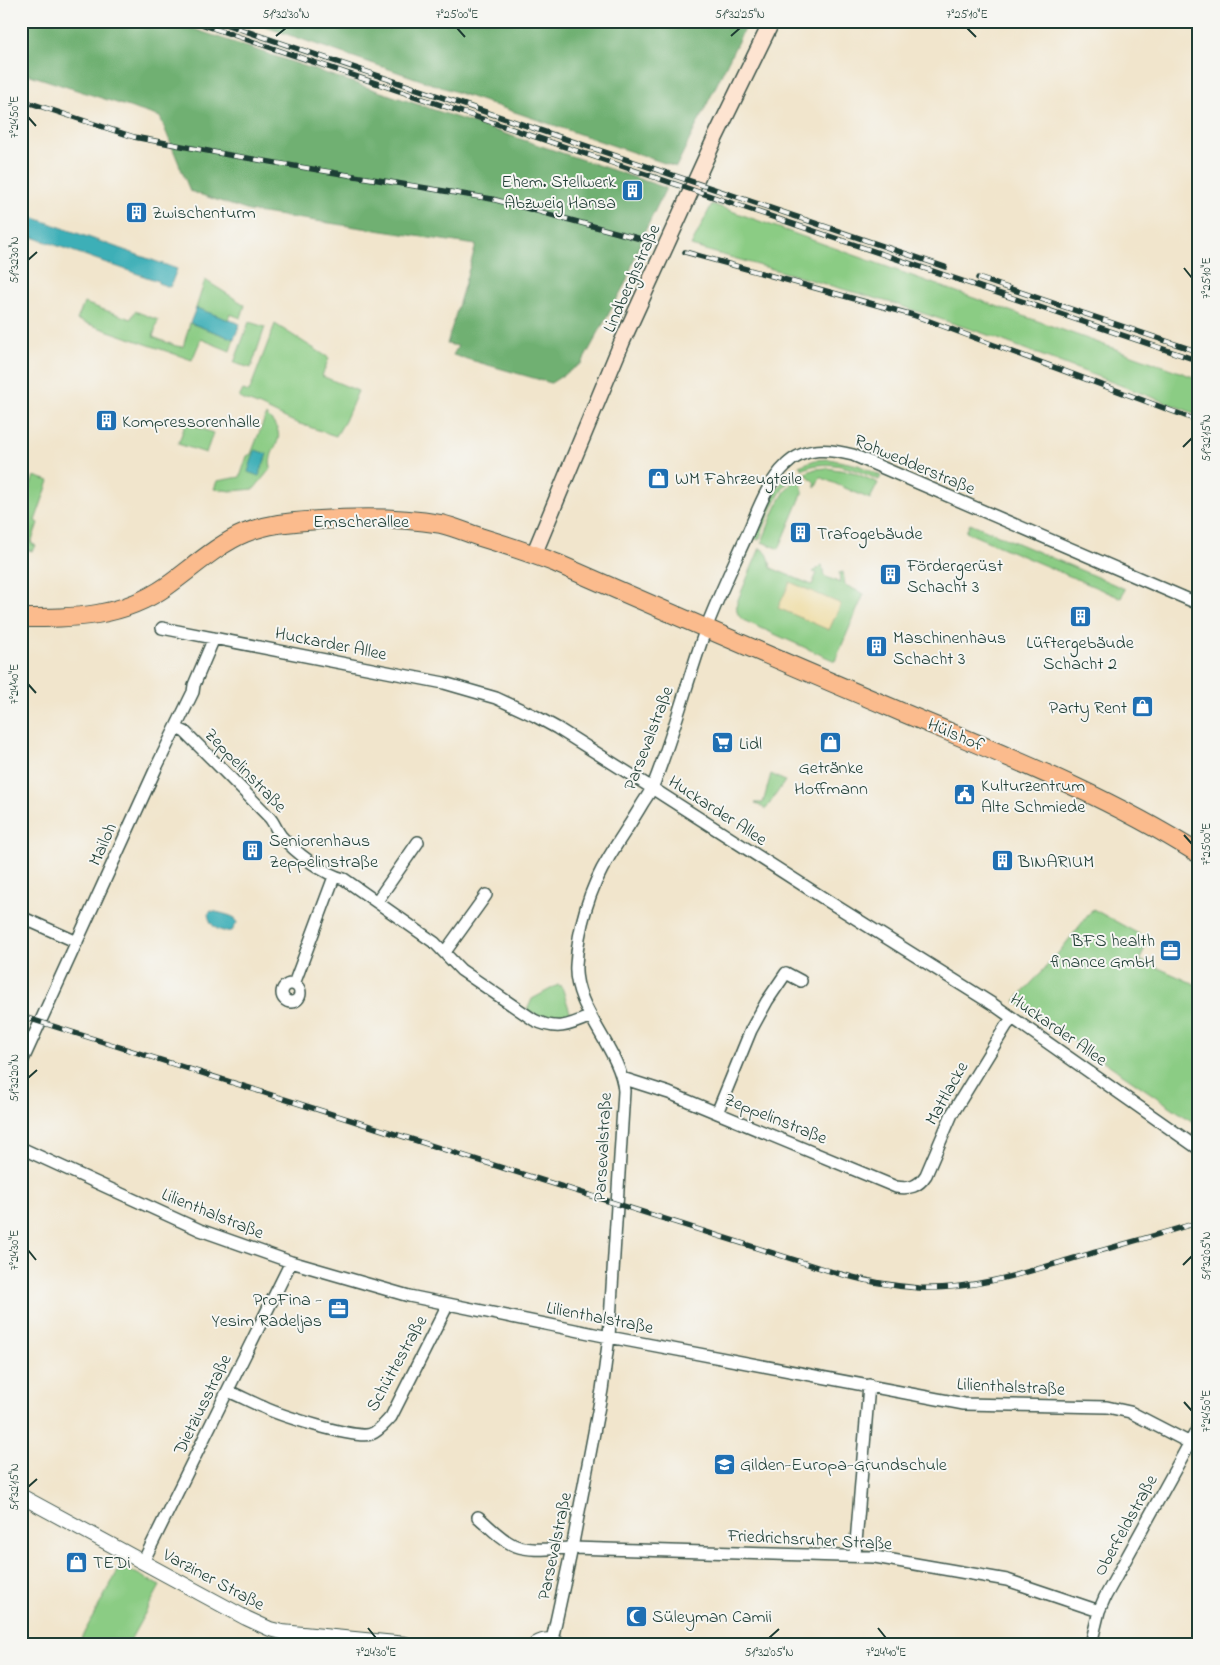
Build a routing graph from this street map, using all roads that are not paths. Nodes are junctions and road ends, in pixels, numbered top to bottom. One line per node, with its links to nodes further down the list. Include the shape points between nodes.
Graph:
1 (772, 21): 2 (main road, Lindberghstraße, via 622,342)
2 (534, 554): 4 (main road, Emscherallee, via 442,524 376,518 276,523 244,533 149,597 128,606 78,617); 6 (main road, Emscherallee)
3 (1199, 604): 6 (street, Rohwedderstraße, via 853,455 817,450 787,463 774,478)
4 (21, 618)
5 (162, 628): 7 (street, Huckarder Allee)
6 (706, 629): 9 (street, Parsevalstraße); 11 (main road, Hülshof, via 1031,766 1089,793)
7 (214, 638): 8 (street, Mailoh); 9 (street, Huckarder Allee, via 479,692 549,724)
8 (176, 728): 12 (street, Zeppelinstraße, via 185,732 272,820 281,835); 16 (street, Mailoh)
9 (652, 788): 20 (street, Parsevalstraße, via 608,858 580,930 576,978); 21 (street, Huckarder Allee)
10 (418, 842): 14 (street)
11 (1199, 854)
12 (334, 877): 14 (street, Zeppelinstraße, via 344,879); 19 (street)
13 (486, 895): 17 (street)
14 (376, 902): 17 (street, Zeppelinstraße)
15 (21, 917): 16 (street)
16 (76, 942): 22 (street, Mailoh)
17 (445, 952): 20 (street, Zeppelinstraße, via 460,970 547,1026 573,1024)
18 (801, 981): 24 (street, via 786,973 767,1001 751,1030)
19 (294, 984)
20 (590, 1016): 23 (street, Parsevalstraße)
21 (1013, 1018): 26 (street, Huckarder Allee); 27 (street, Mattlacke, via 952,1114 926,1175)
22 (21, 1064)
23 (622, 1078): 24 (street, Zeppelinstraße); 30 (street, Parsevalstraße, via 624,1091)
24 (717, 1113): 27 (street, Zeppelinstraße, via 896,1187)
25 (21, 1148): 28 (street, Lilienthalstraße, via 200,1230)
26 (1199, 1149)
27 (916, 1187)
28 (291, 1262): 29 (street, Lilienthalstraße, via 369,1286); 32 (street, Dietziusstraße)
29 (448, 1304): 30 (street, Lilienthalstraße); 32 (street, Schüttestraße, via 391,1416 370,1435 352,1434 299,1420)
30 (609, 1337): 31 (street, Lilienthalstraße); 37 (street, Parsevalstraße)
31 (869, 1385): 34 (street, Lilienthalstraße, via 964,1404 1107,1407 1130,1412); 38 (street)
32 (228, 1391): 39 (street, Dietziusstraße)
33 (1199, 1426): 34 (street, Oberfeldstraße)
34 (1190, 1443): 40 (street, Oberfeldstraße)
35 (21, 1496): 39 (street, Varziner Straße)
36 (478, 1517): 37 (street, Friedrichsruher Straße, via 517,1546)
37 (572, 1548): 38 (street, Friedrichsruher Straße); 42 (street, Parsevalstraße)
38 (855, 1555): 40 (street, Friedrichsruher Straße, via 1006,1580)
39 (143, 1562): 41 (street, Varziner Straße, via 270,1629)
40 (1099, 1611): 45 (street, Oberfeldstraße)
41 (376, 1642): 43 (street, Varziner Straße)
42 (555, 1642): 44 (street, via 546,1640)
43 (406, 1644)
44 (536, 1644)
45 (1091, 1644)

